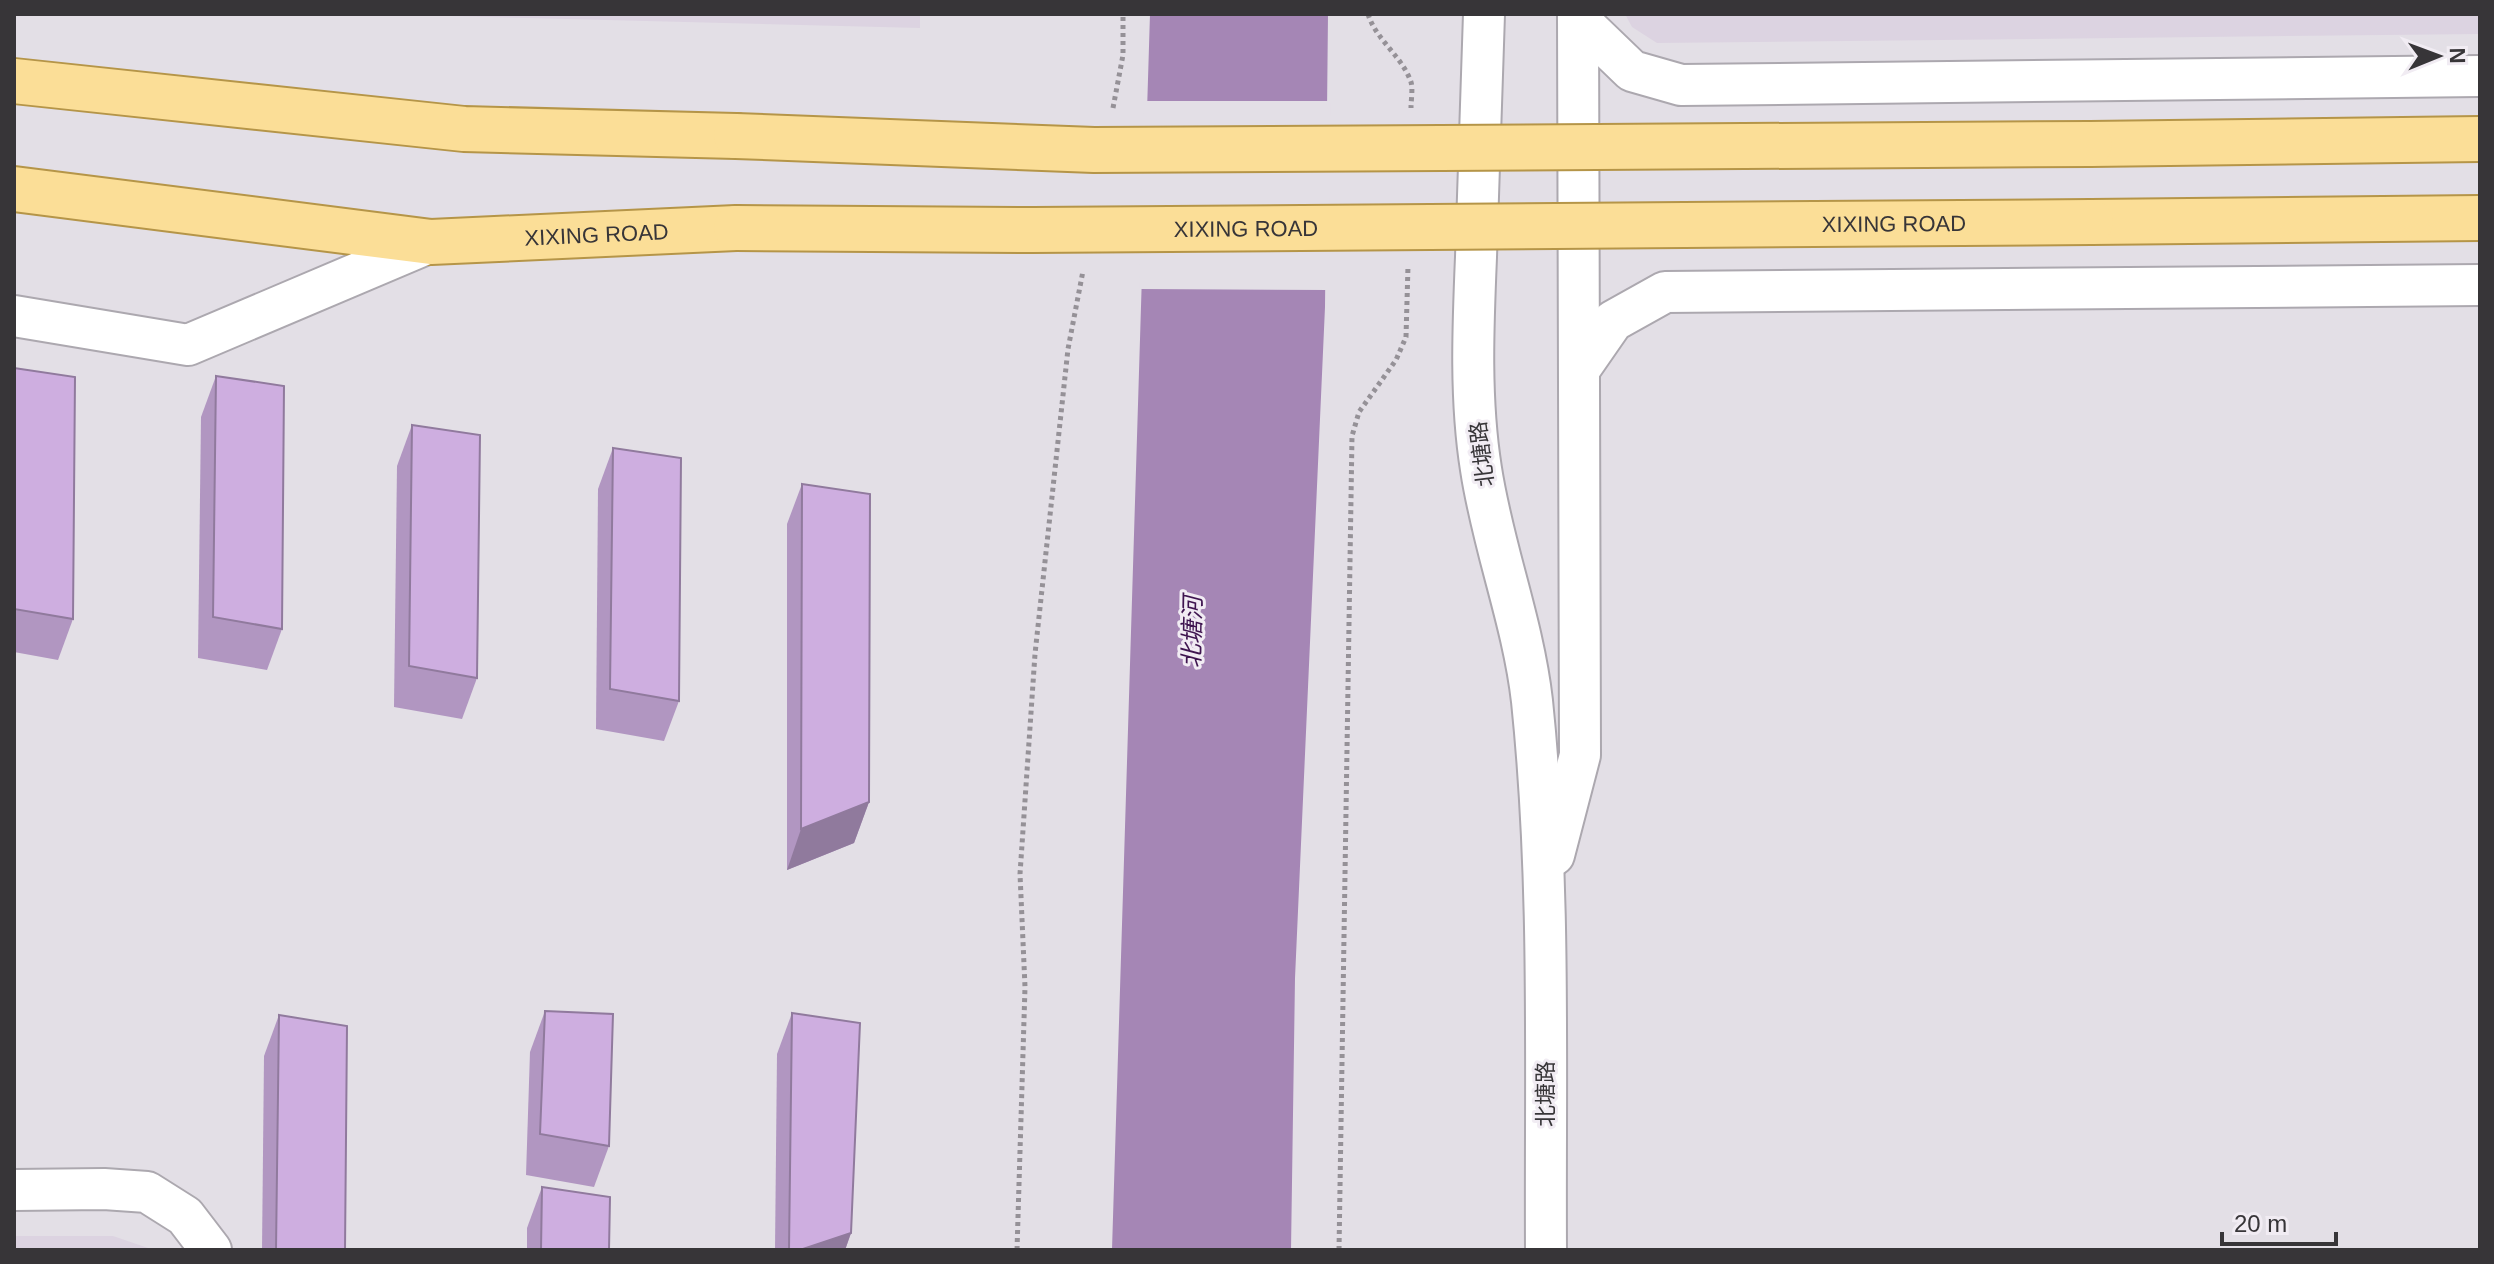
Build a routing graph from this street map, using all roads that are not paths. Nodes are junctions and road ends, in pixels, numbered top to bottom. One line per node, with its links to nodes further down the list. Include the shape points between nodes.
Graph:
1 (1484, 14): 12 (street, 北塘路, via 1473,376 1481,468 1531,699)
2 (1578, 16): 3 (street, via 1632,71 1681,85); 11 (street, 北塘路)
3 (2480, 76)
4 (14, 81): 5 (main road, bridge, via 464,129 1094,150)
5 (2480, 139)
6 (14, 189): 8 (main road, XIXING ROAD)
7 (2480, 218): 8 (main road, XIXING ROAD, bridge, via 736,228)
8 (431, 242): 10 (street, via 188,345)
9 (2480, 285): 11 (street, via 1665,292 1613,321)
10 (14, 316)
11 (1579, 370): 12 (street, 北塘路, via 1580,755)
12 (1544, 889): 15 (street, 北塘路)
13 (14, 1190): 14 (street, via 147,1192 185,1216)
14 (211, 1250)
15 (1546, 1250)

